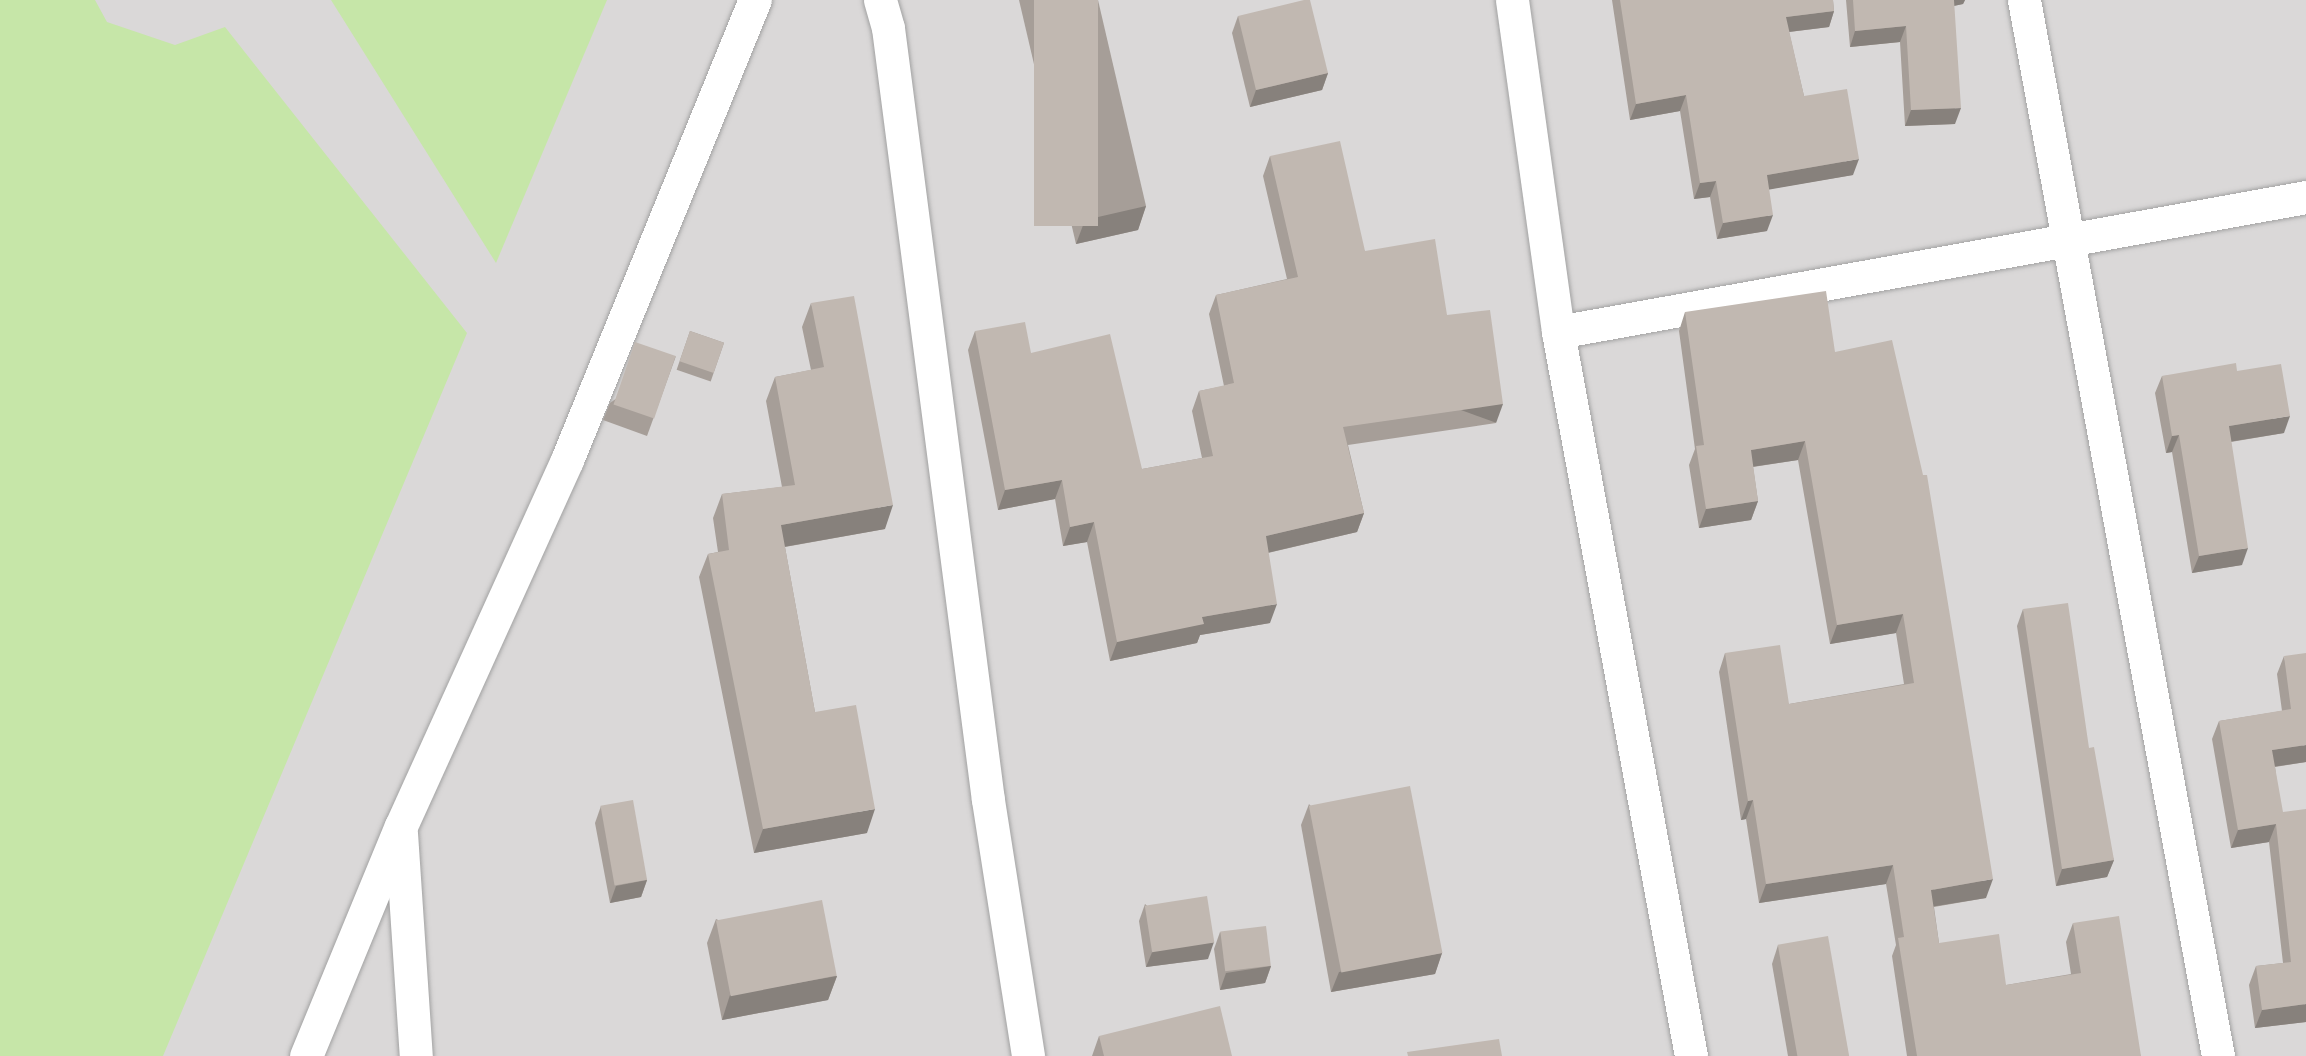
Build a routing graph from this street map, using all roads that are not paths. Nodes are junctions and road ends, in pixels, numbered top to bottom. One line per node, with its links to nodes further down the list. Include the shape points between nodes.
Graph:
1 (755, 0): 8 (street, via 567,460)
2 (880, 0): 11 (street, via 888,28 987,788)
3 (1512, 0): 7 (street)
4 (2024, 0): 6 (street)
5 (2306, 197): 6 (street)
6 (2065, 238): 7 (street); 13 (street)
7 (1558, 332): 12 (street)
8 (401, 826): 9 (street); 10 (street)
9 (306, 1056)
10 (416, 1056)
11 (1028, 1056)
12 (1691, 1056)
13 (2218, 1056)

